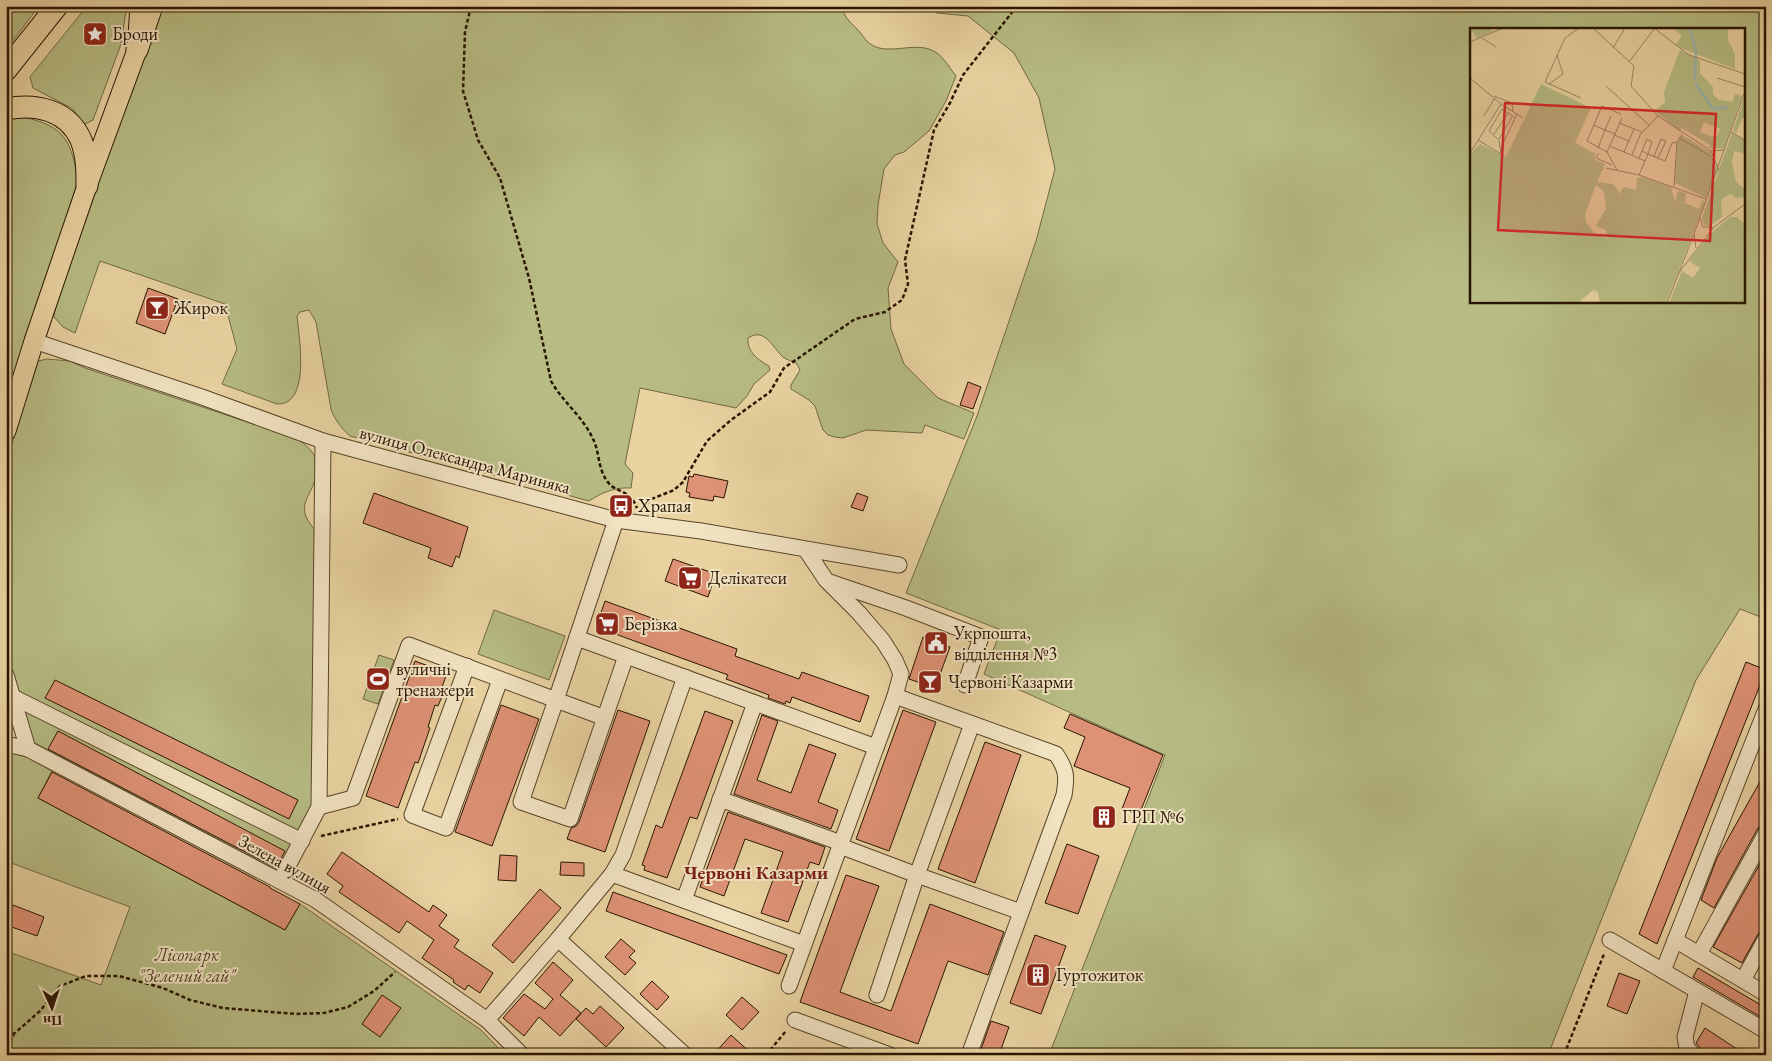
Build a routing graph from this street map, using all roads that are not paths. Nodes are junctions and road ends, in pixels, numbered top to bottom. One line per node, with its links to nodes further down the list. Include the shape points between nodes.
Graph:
1 (57, 6): 5 (highway)
2 (140, 6): 4 (main road)
3 (152, 6): 4 (highway)
4 (136, 50): 7 (main road)
5 (6, 70)
6 (6, 108): 7 (highway, via 44,108 73,126 87,162)
7 (87, 186): 8 (main road)
8 (34, 341): 9 (main road); 10 (street, вулиця Олександра Мариняка)
9 (6, 431)
10 (323, 441): 11 (street, вулиця Олександра Мариняка); 33 (street)
11 (616, 520): 12 (street, вулиця Олександра Мариняка, via 701,530); 15 (street)
12 (806, 550): 13 (street, вулиця Олександра Мариняка); 14 (street)
13 (899, 565)
14 (826, 580): 21 (street, via 981,637); 22 (street, via 883,640 895,660 902,674)
15 (577, 638): 16 (street); 24 (street)
16 (626, 656): 19 (street); 27 (street)
17 (466, 666): 20 (street); 20 (street, via 412,815 446,828); 33 (street, via 409,645 353,798)
18 (6, 675): 23 (street)
19 (685, 678): 25 (street); 37 (street, via 624,855)
20 (500, 680): 24 (street)
21 (965, 685)
22 (895, 696): 28 (street); 30 (street)
23 (13, 697): 31 (street); 35 (street)
24 (556, 700): 27 (street); 27 (street, via 521,802 570,819)
25 (755, 703): 30 (street); 32 (street)
26 (1766, 709): 45 (street)
27 (605, 718)
28 (972, 724): 38 (street); 41 (street, via 1056,754 1065,768 1064,795)
29 (6, 744): 31 (street, Зелена вулиця)
30 (876, 747): 36 (street)
31 (28, 749): 39 (street, Зелена вулиця)
32 (720, 799): 36 (street); 40 (street)
33 (319, 807): 35 (street)
34 (1766, 833): 47 (street)
35 (302, 841): 39 (street)
36 (840, 845): 38 (street); 46 (street)
37 (612, 874): 40 (street); 43 (street)
38 (917, 875): 41 (street); 53 (street)
39 (280, 881): 54 (street, Зелена вулиця, via 316,900)
40 (684, 900): 46 (street)
41 (1021, 912): 60 (street)
42 (1766, 938): 49 (street)
43 (558, 939): 54 (street); 58 (street)
44 (1610, 940): 48 (street)
45 (1675, 940): 47 (street); 48 (street)
46 (804, 944): 50 (street)
47 (1699, 954): 49 (street)
48 (1663, 971): 51 (street)
49 (1742, 980): 52 (street)
50 (789, 986)
51 (1697, 991): 56 (street); 61 (street, via 1685,1037 1687,1048)
52 (1766, 994)
53 (877, 995)
54 (487, 1020): 57 (street, Зелена вулиця)
55 (795, 1020): 59 (street)
56 (1766, 1031)
57 (522, 1055)
58 (685, 1055)
59 (890, 1055)
60 (969, 1055)
61 (1694, 1055)

